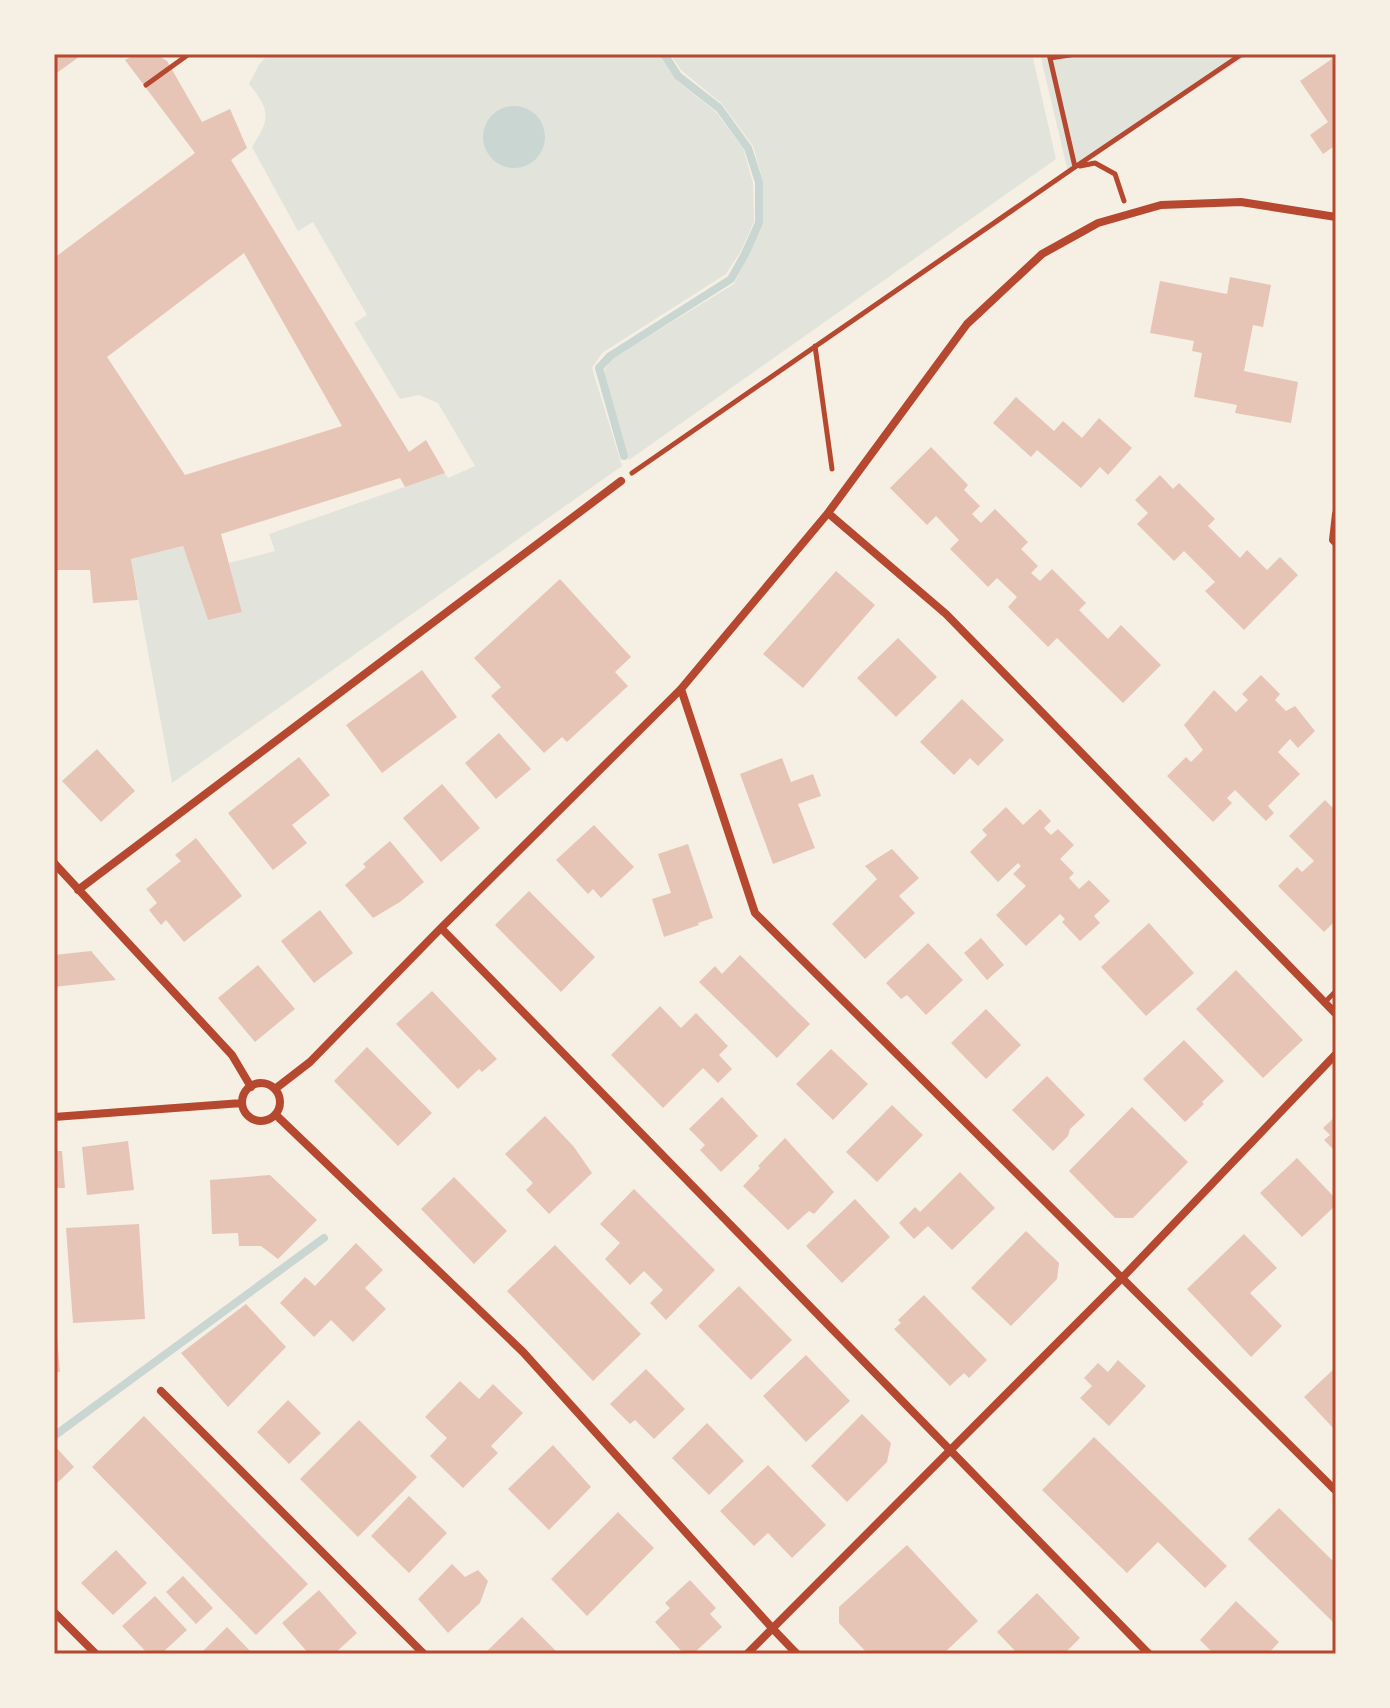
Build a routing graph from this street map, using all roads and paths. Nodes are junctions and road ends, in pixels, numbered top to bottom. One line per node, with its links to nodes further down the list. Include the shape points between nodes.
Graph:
1 (189, 54): 5 (path)
2 (1076, 54): 4 (path)
3 (1242, 54): 6 (path)
4 (1049, 56): 6 (path)
5 (146, 85)
6 (1075, 167): 7 (path, via 1095,163 1115,174); 9 (path)
7 (1128, 214): 8 (street, via 1161,205 1241,202); 12 (street, via 1098,223 1042,254 967,324)
8 (1336, 217)
9 (815, 346): 10 (path); 11 (path)
10 (832, 469)
11 (621, 481): 17 (street)
12 (828, 513): 15 (street); 20 (street, via 946,614)
13 (1336, 514): 14 (street)
14 (1336, 543)
15 (681, 689): 18 (street); 28 (street, via 755,913)
16 (54, 863): 17 (street)
17 (78, 890): 23 (street, via 232,1055)
18 (441, 928): 24 (street, via 310,1062); 30 (street)
19 (1336, 991): 20 (lane)
20 (1325, 1002): 21 (street)
21 (1336, 1014)
22 (1336, 1054): 28 (street)
23 (251, 1087): 24 (street, via 263,1083); 25 (street)
24 (275, 1089): 26 (street, via 281,1104)
25 (242, 1103): 26 (street, via 256,1121); 27 (street)
26 (276, 1115): 33 (street, via 523,1352)
27 (54, 1117)
28 (1122, 1278): 30 (street); 31 (street)
29 (161, 1391): 35 (street)
30 (949, 1451): 33 (street); 38 (street)
31 (1336, 1491)
32 (54, 1612): 34 (street)
33 (773, 1629): 36 (street); 37 (street)
34 (96, 1654)
35 (424, 1654)
36 (747, 1654)
37 (797, 1654)
38 (1149, 1654)

